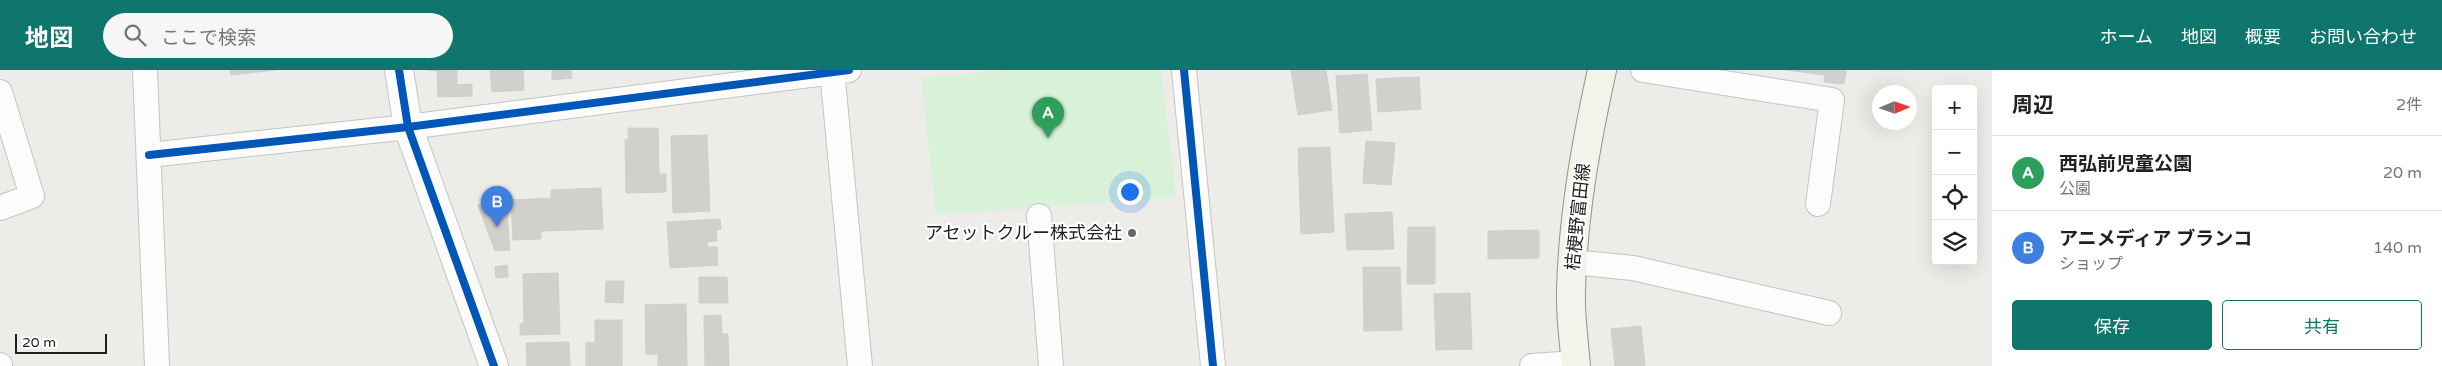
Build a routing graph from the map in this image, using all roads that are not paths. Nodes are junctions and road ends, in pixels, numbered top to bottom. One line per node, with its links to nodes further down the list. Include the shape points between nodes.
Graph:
1 (145, 70): 9 (street)
2 (400, 70): 8 (street)
3 (1184, 70): 20 (street)
4 (1602, 70): 13 (main road, 桔梗野富田線, via 1576,212)
5 (1643, 70): 10 (street, via 1832,100)
6 (838, 71): 8 (street); 18 (street)
7 (0, 92): 11 (street, via 32,196)
8 (408, 127): 9 (street); 17 (street)
9 (149, 155): 16 (street)
10 (1818, 204)
11 (0, 208)
12 (1039, 216): 19 (street)
13 (1572, 262): 14 (street, via 1633,268); 15 (main road, 桔梗野富田線)
14 (1829, 313)
15 (1576, 364): 21 (street)
16 (157, 366)
17 (494, 366)
18 (860, 366)
19 (1051, 366)
20 (1213, 366)
21 (1532, 366)

